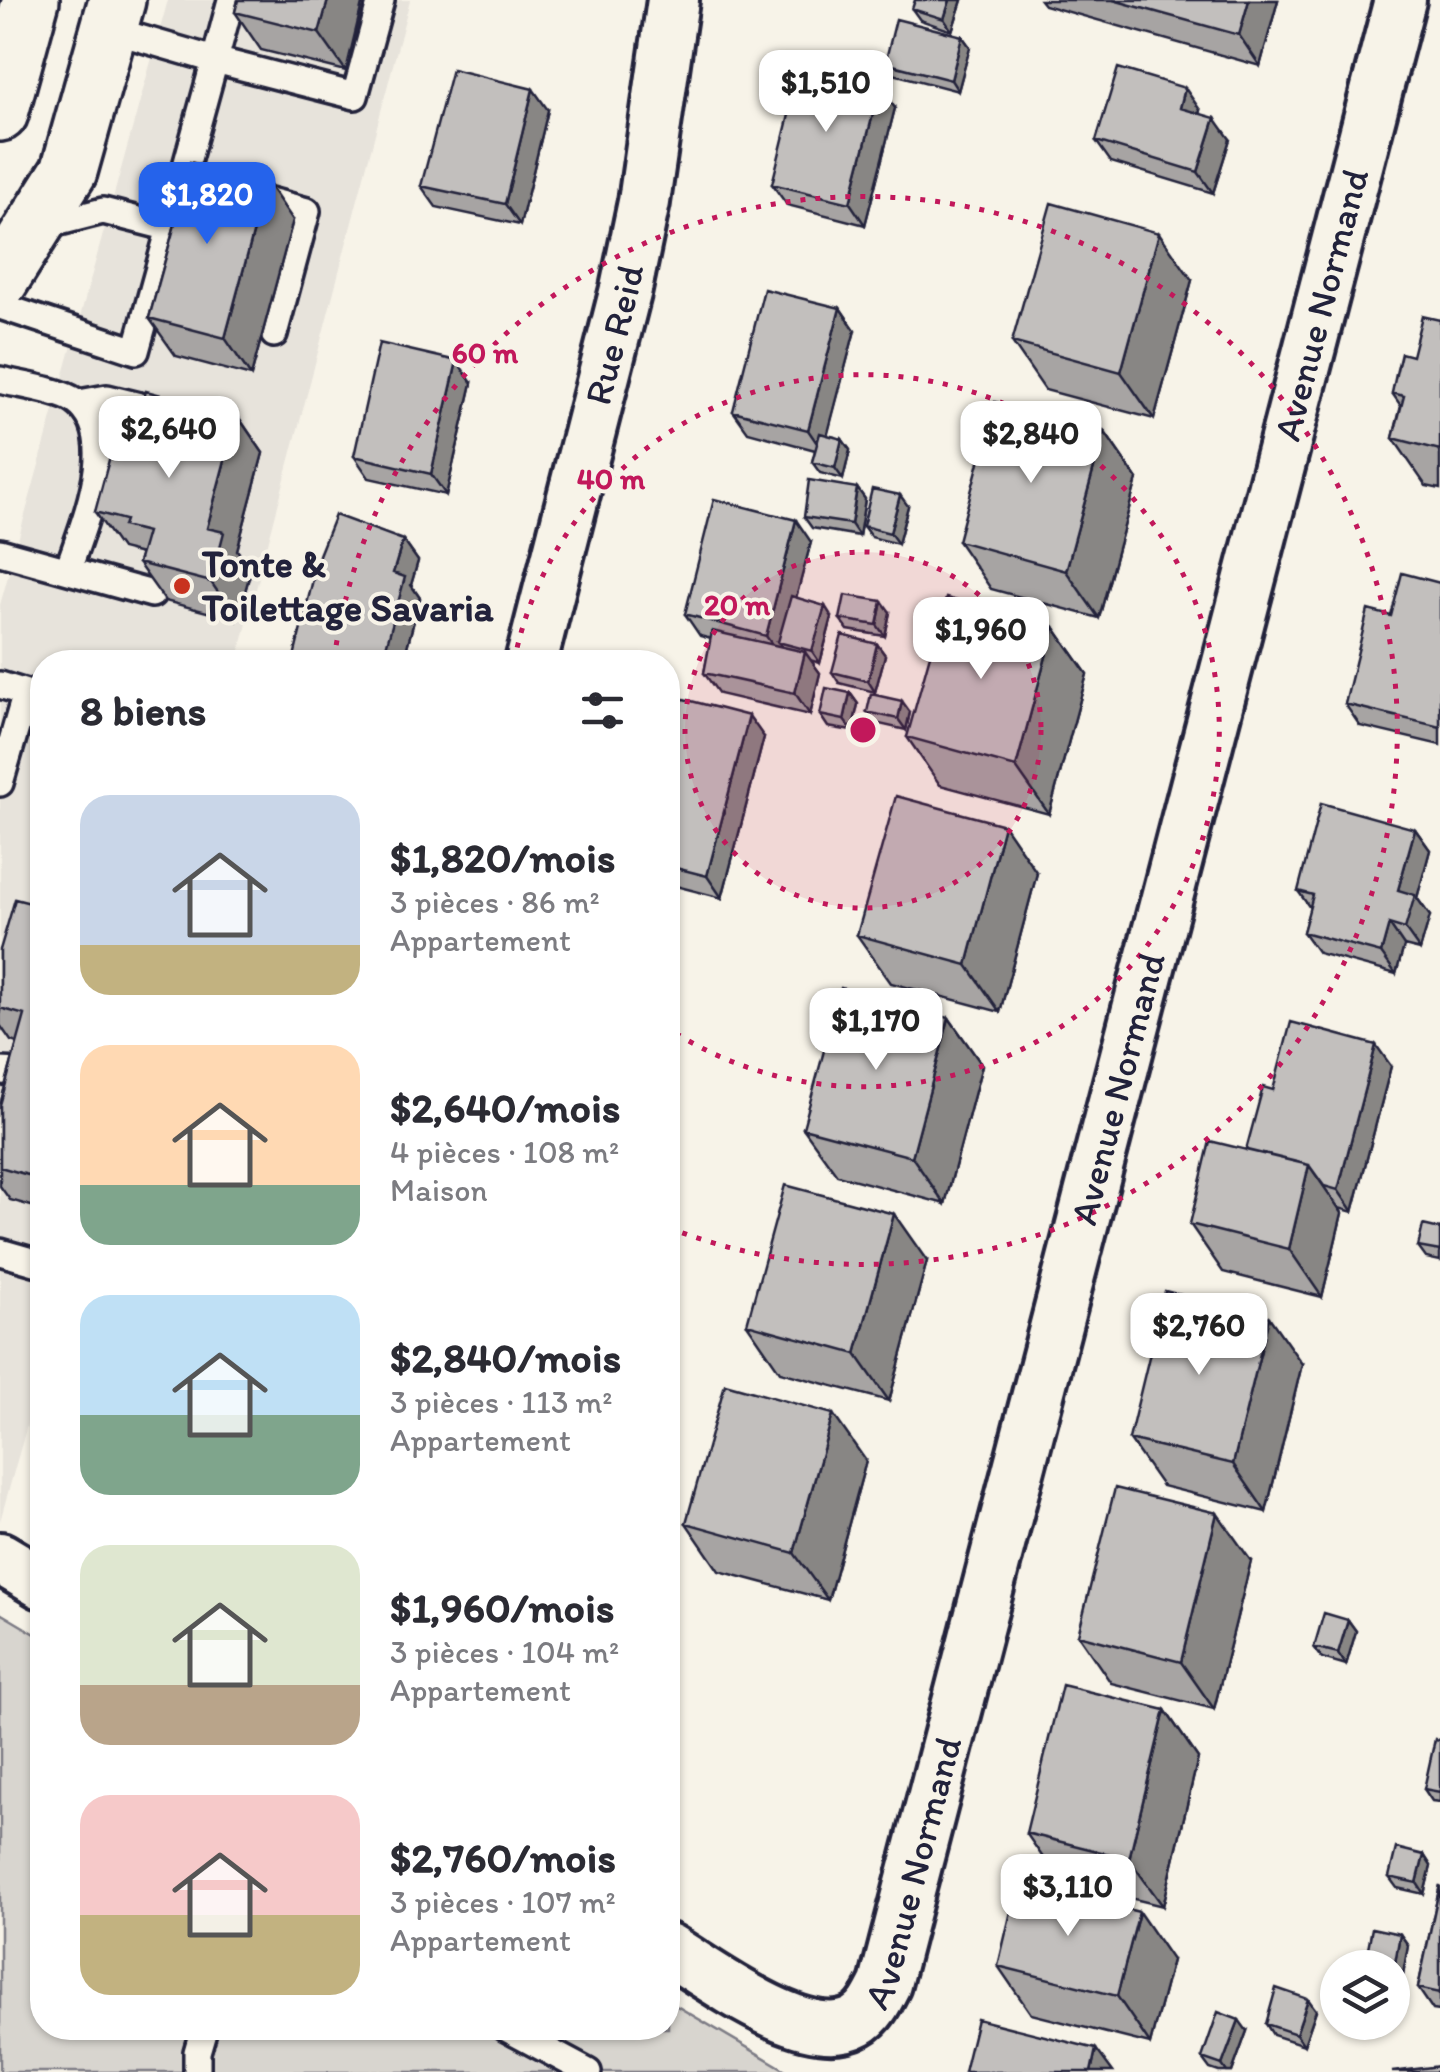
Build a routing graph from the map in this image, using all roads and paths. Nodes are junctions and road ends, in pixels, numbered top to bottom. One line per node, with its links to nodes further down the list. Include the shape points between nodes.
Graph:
1 (31, 0): 8 (street)
2 (231, 0): 7 (lane)
3 (381, 0): 7 (lane, via 355,96)
4 (673, 0): 21 (street, Rue Reid, via 626,289)
5 (1400, 0): 32 (street, Avenue Normand, via 885,1984 856,2021 806,2025)
6 (112, 14): 7 (lane); 10 (street, via 69,170)
7 (214, 60): 9 (lane)
8 (0, 113)
9 (201, 182): 11 (lane); 14 (lane, via 307,211)
10 (16, 224): 11 (lane, via 103,211); 12 (street)
11 (170, 228): 13 (lane, via 136,351)
12 (0, 281)
13 (0, 306)
14 (274, 334)
15 (0, 380): 16 (lane)
16 (79, 403): 17 (lane, via 108,398); 19 (lane, via 96,432 98,468)
17 (192, 418)
18 (0, 552): 19 (lane)
19 (68, 570): 20 (lane)
20 (152, 594)
21 (533, 650)
22 (0, 685): 23 (lane)
23 (30, 691)
24 (30, 703): 25 (lane)
25 (0, 783)
26 (0, 1071): 27 (lane)
27 (30, 1072)
28 (0, 1252): 29 (lane)
29 (30, 1261)
30 (0, 1558): 31 (street)
31 (30, 1575)
32 (680, 1957)
33 (200, 2040): 35 (lane)
34 (528, 2040): 36 (lane)
35 (197, 2072)
36 (588, 2072)

